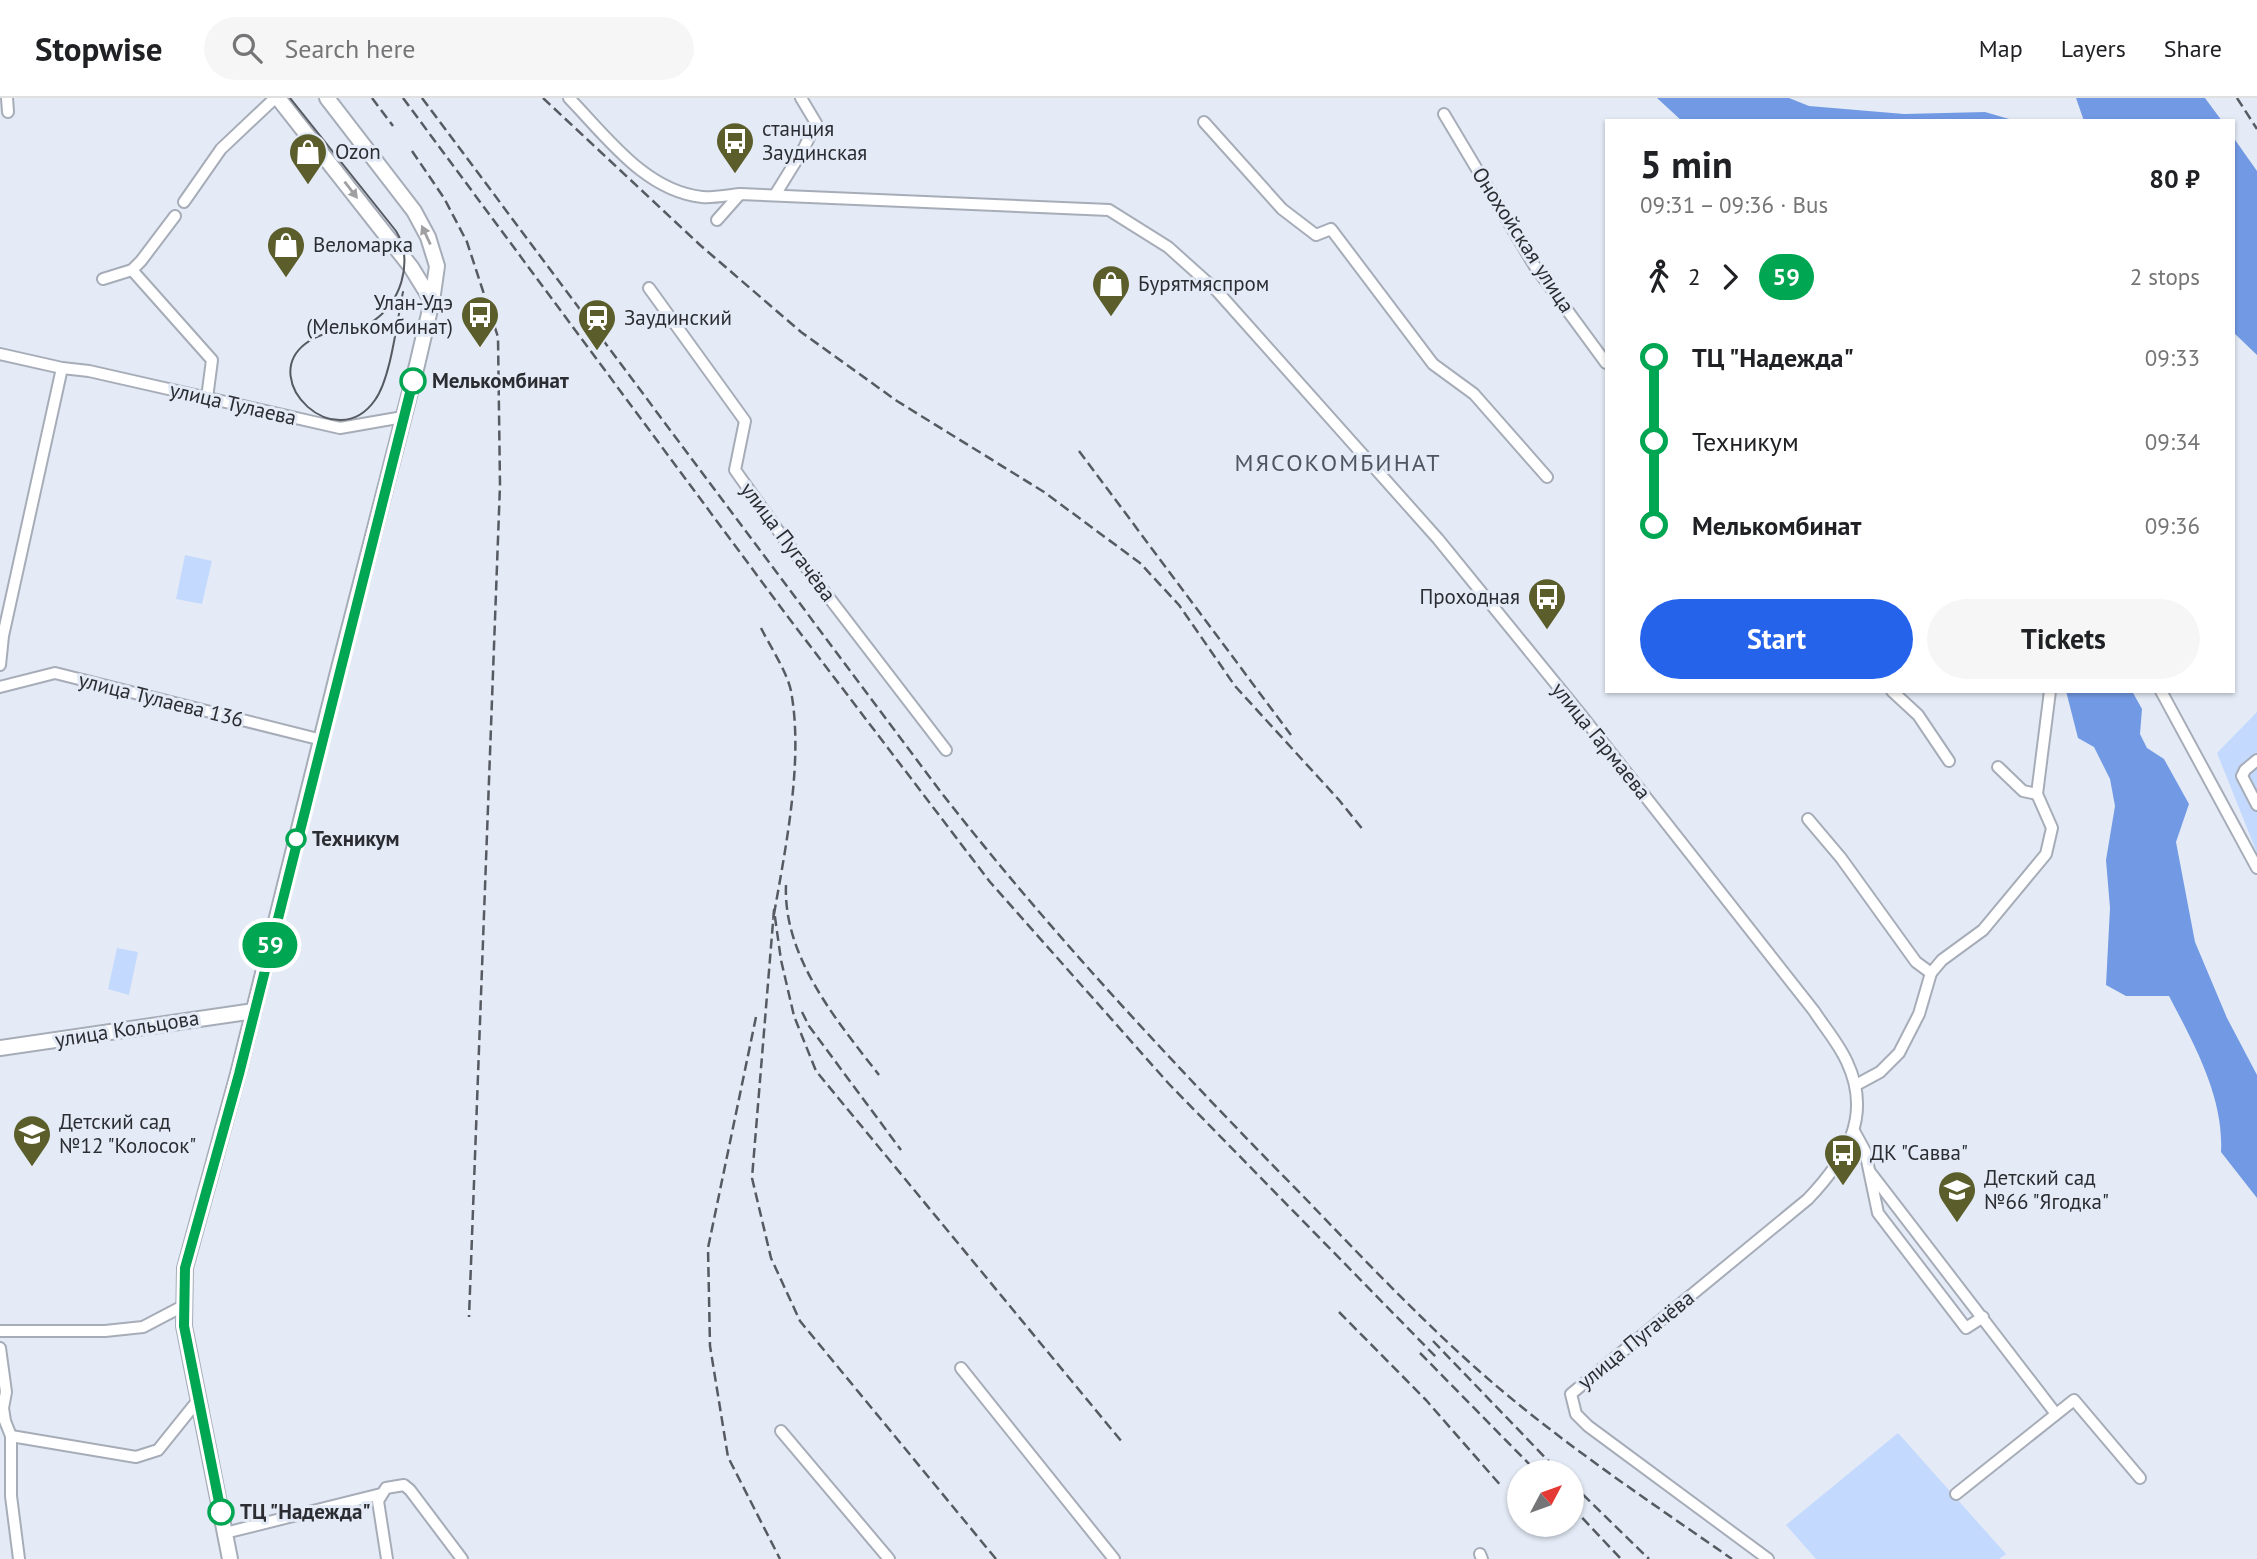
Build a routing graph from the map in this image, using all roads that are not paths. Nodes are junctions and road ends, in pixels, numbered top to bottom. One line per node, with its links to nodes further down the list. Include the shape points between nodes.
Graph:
1 (7, 98): 6 (street)
2 (277, 98): 11 (street, via 221,149); 17 (main road, one-way to 17, via 411,267)
3 (327, 98): 17 (main road, one-way to 3, via 437,266 428,237 414,211)
4 (569, 98): 9 (street, via 660,185 702,197)
5 (801, 98): 10 (street, via 816,123)
6 (8, 112)
7 (1444, 114): 19 (street, Онохойская улица, via 1534,265)
8 (1204, 122): 23 (street, via 1282,209 1316,234 1331,229 1433,364 1474,394)
9 (740, 194): 10 (street); 13 (street)
10 (775, 195): 41 (street, улица Гармаева, via 1109,210 1168,247 1217,291 1438,539 1814,1011 1847,1061)
11 (184, 202)
12 (175, 216): 14 (street)
13 (717, 220)
14 (132, 270): 15 (street); 21 (street, via 212,360)
15 (103, 279)
16 (649, 288): 30 (street, улица Пугачёва, via 745,421 735,470)
17 (432, 301): 22 (main road)
18 (0, 354): 20 (street, улица Тулаева)
19 (1605, 362)
20 (62, 368): 21 (street, улица Тулаева); 24 (street)
21 (206, 398): 22 (street, улица Тулаева, via 340,428)
22 (403, 417): 29 (main road)
23 (1547, 477)
24 (0, 665)
25 (0, 687): 29 (street, улица Тулаева 136, via 55,673)
26 (1894, 693): 32 (street, via 1918,715)
27 (2050, 693): 34 (street)
28 (2162, 693): 37 (street)
29 (322, 740): 39 (main road)
30 (946, 750)
31 (2257, 760): 35 (street, via 2242,776)
32 (1948, 761)
33 (1998, 767): 34 (street, via 2023,790)
34 (2037, 794): 38 (street, via 2052,828 2046,854 1983,930)
35 (2257, 805)
36 (1808, 819): 38 (street, via 1916,961)
37 (2257, 868)
38 (1931, 973): 41 (street, via 1919,1013 1899,1053 1880,1072)
39 (254, 1011): 40 (main road, улица Кольцова); 44 (main road, via 185,1268)
40 (0, 1048)
41 (1856, 1086): 42 (street, улица Гармаева)
42 (1854, 1131): 43 (street, улица Гармаева, via 1866,1151); 66 (street, улица Пугачёва, via 1838,1164 1808,1199 1571,1394 1576,1414 1588,1426)
43 (1870, 1172): 45 (street); 45 (street, улица Гармаева, via 1878,1213 1966,1328)
44 (185, 1305): 46 (street, via 143,1327); 49 (main road, via 184,1326)
45 (1983, 1317): 50 (street)
46 (0, 1331)
47 (0, 1348): 52 (street, via 6,1392 3,1408)
48 (961, 1368): 65 (street)
49 (199, 1399): 52 (street, via 158,1450 136,1457); 59 (main road)
50 (2056, 1414): 54 (street, via 2074,1399); 56 (street)
51 (781, 1431): 64 (street)
52 (10, 1436): 53 (street)
53 (6, 1474): 57 (street)
54 (2140, 1478)
55 (381, 1494): 59 (street); 62 (street, via 378,1501); 63 (street, via 386,1488 404,1485)
56 (1956, 1494)
57 (12, 1505): 58 (street); 60 (street)
58 (0, 1506)
59 (225, 1533): 61 (main road)
60 (19, 1559)
61 (230, 1559)
62 (387, 1559)
63 (462, 1559)
64 (889, 1559)
65 (1114, 1559)
66 (1768, 1559)

